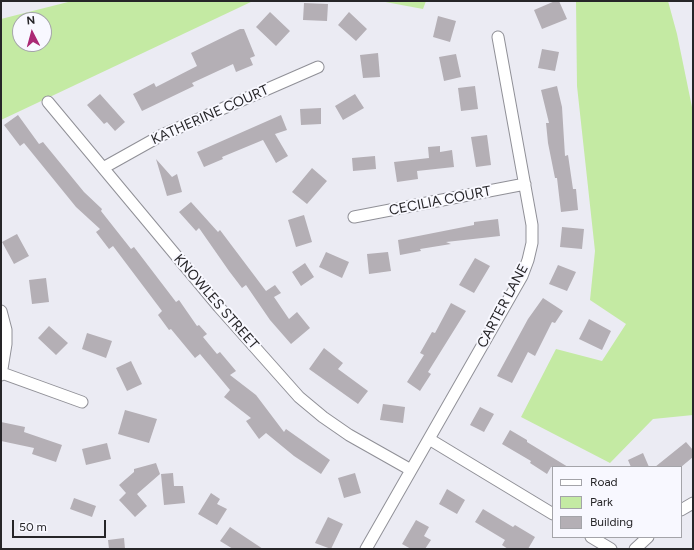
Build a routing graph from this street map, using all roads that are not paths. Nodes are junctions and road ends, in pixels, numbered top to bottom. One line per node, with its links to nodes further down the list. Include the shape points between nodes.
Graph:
1 (498, 37): 5 (street, CARTER LANE)
2 (318, 67): 4 (street, KATHERINE COURT, via 162,135)
3 (48, 102): 4 (street, KNOWLES STREET)
4 (103, 168): 11 (street, KNOWLES STREET, via 219,307 299,397 349,435)
5 (526, 184): 6 (street, CECILIA COURT); 10 (street, CARTER LANE, via 532,243 522,276)
6 (354, 217)
7 (1, 311): 8 (street, via 6,330)
8 (1, 374): 9 (street)
9 (82, 402)
10 (429, 439): 11 (street, CARTER LANE); 14 (street)
11 (411, 470): 17 (street, CARTER LANE)
12 (693, 504): 13 (street)
13 (682, 510)
14 (552, 513)
15 (593, 538): 18 (street)
16 (647, 538): 19 (street)
17 (366, 549)
18 (611, 549)
19 (635, 549)

